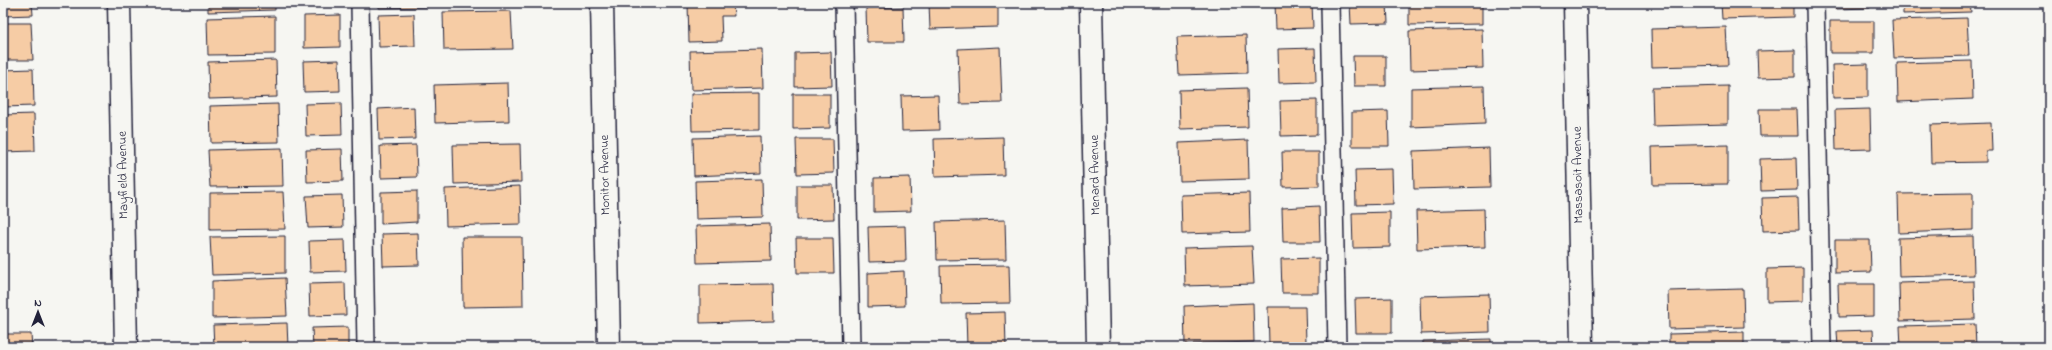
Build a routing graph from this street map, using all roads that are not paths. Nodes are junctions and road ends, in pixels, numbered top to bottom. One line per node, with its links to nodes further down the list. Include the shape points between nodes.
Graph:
1 (119, 3): 9 (street, Mayfield Avenue)
2 (360, 3): 10 (lane)
3 (602, 3): 11 (street, Monitor Avenue)
4 (844, 3): 12 (lane)
5 (1091, 3): 13 (street, Menard Avenue)
6 (1330, 3): 14 (lane)
7 (1575, 3): 15 (street, Massasoit Avenue)
8 (1814, 3): 16 (lane)
9 (126, 347)
10 (366, 347)
11 (609, 347)
12 (851, 347)
13 (1098, 347)
14 (1338, 347)
15 (1582, 347)
16 (1822, 347)

